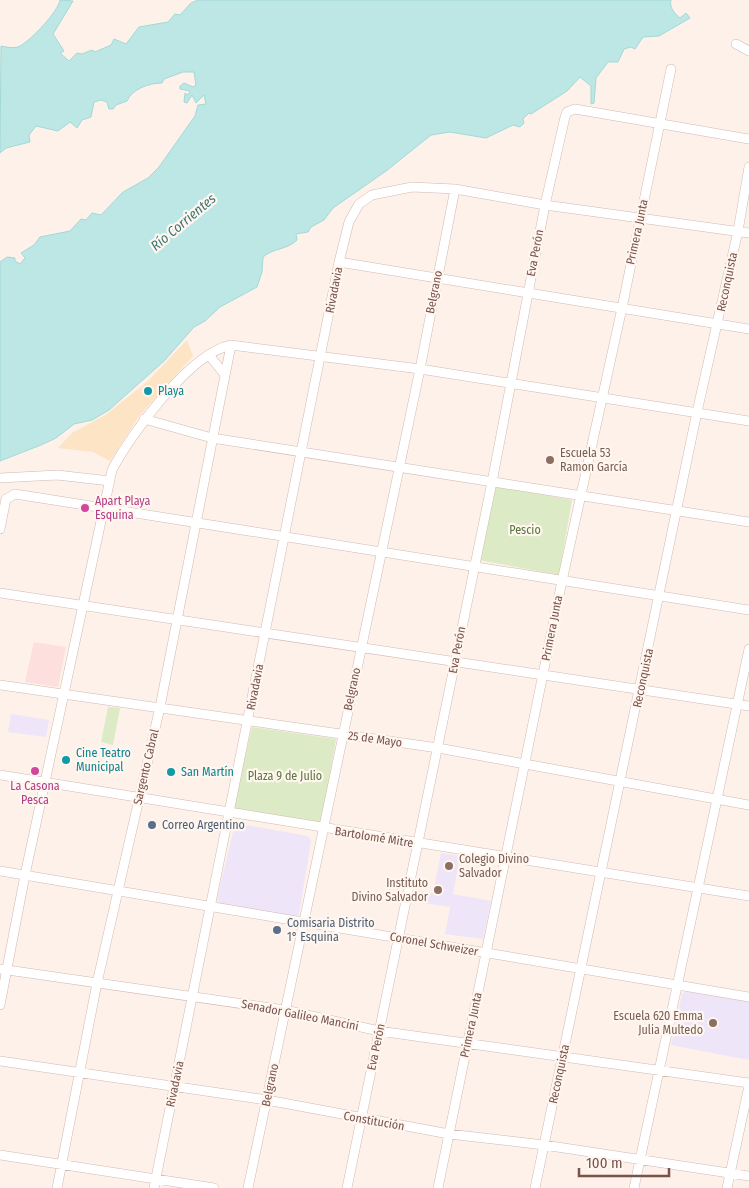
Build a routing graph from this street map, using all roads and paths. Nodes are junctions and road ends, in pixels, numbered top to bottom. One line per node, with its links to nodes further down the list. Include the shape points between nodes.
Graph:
1 (736, 44): 2 (street)
2 (749, 52)
3 (671, 69): 4 (street, Primera Junta)
4 (660, 123): 5 (street); 8 (street, Eva Perón, via 575,109 567,112); 9 (street, Primera Junta)
5 (749, 139)
6 (749, 167): 10 (street, Reconquista)
7 (455, 189): 8 (street); 12 (street, Rivadavia, via 412,187 372,195 353,211); 13 (street, Belgrano)
8 (545, 205): 9 (street); 14 (street, Eva Perón)
9 (640, 218): 10 (street); 15 (street, Primera Junta)
10 (738, 231): 11 (street); 16 (street, Reconquista)
11 (749, 233)
12 (339, 262): 13 (street); 20 (street, Rivadavia)
13 (437, 278): 14 (street); 21 (street, Belgrano)
14 (527, 293): 15 (street); 23 (street, Eva Perón)
15 (622, 308): 16 (street); 24 (street, Primera Junta)
16 (717, 324): 17 (street); 25 (street, Reconquista)
17 (749, 329)
18 (231, 345): 19 (street); 20 (street); 22 (street, Sargento Cabral)
19 (209, 355): 22 (street); 26 (street)
20 (322, 355): 21 (street); 29 (street, Rivadavia)
21 (420, 369): 23 (street); 30 (street, Belgrano)
22 (225, 375): 28 (street, Sargento Cabral)
23 (509, 384): 24 (street); 33 (street, Eva Perón)
24 (602, 399): 25 (street); 34 (street, Primera Junta)
25 (697, 412): 27 (street); 36 (street, Reconquista)
26 (144, 420): 28 (street); 32 (street, via 120,454)
27 (749, 421)
28 (212, 438): 29 (street); 38 (street, Sargento Cabral)
29 (302, 452): 30 (street); 40 (street, Rivadavia)
30 (398, 467): 33 (street); 41 (street, Belgrano)
31 (0, 478): 32 (street, via 57,475)
32 (110, 481): 35 (street)
33 (492, 482): 34 (street); 42 (street, Eva Perón)
34 (580, 495): 36 (street); 43 (street, Primera Junta)
35 (103, 508): 38 (street); 39 (street, via 15,494 6,499); 46 (street)
36 (678, 511): 37 (street); 45 (street, Reconquista)
37 (749, 522)
38 (197, 523): 40 (street); 48 (street, Sargento Cabral)
39 (0, 529)
40 (284, 537): 41 (street); 49 (street, Rivadavia)
41 (380, 552): 42 (street); 50 (street, Belgrano)
42 (474, 567): 43 (street); 52 (street, Eva Perón)
43 (562, 581): 45 (street); 53 (street, Primera Junta)
44 (0, 593): 46 (street)
45 (660, 596): 47 (street); 55 (street, Reconquista)
46 (83, 605): 48 (street); 56 (street)
47 (749, 610)
48 (176, 619): 49 (street); 59 (street, Sargento Cabral)
49 (266, 633): 50 (street); 60 (street, Rivadavia)
50 (361, 648): 52 (street); 61 (street, Belgrano)
51 (749, 649): 57 (street)
52 (455, 662): 53 (street); 62 (street, Eva Perón)
53 (542, 675): 55 (street); 63 (street, Primera Junta)
54 (0, 685): 56 (street, 25 de Mayo)
55 (640, 690): 57 (street); 65 (street, Reconquista)
56 (64, 695): 59 (street, 25 de Mayo); 66 (street)
57 (737, 705): 58 (street); 68 (street)
58 (749, 706)
59 (160, 707): 60 (street, 25 de Mayo); 67 (street, Sargento Cabral)
60 (248, 720): 61 (street, 25 de Mayo); 70 (street, Rivadavia)
61 (343, 735): 62 (street, 25 de Mayo); 71 (street, Belgrano)
62 (438, 748): 63 (street, 25 de Mayo); 72 (street, Eva Perón)
63 (524, 764): 65 (street, 25 de Mayo); 73 (street, Primera Junta)
64 (0, 775): 66 (street, Bartolomé Mitre)
65 (621, 780): 68 (street, 25 de Mayo); 75 (street, Reconquista)
66 (45, 782): 67 (street, Bartolomé Mitre); 76 (street)
67 (139, 796): 70 (street, Bartolomé Mitre); 78 (street, Sargento Cabral)
68 (717, 799): 69 (street, 25 de Mayo); 77 (street)
69 (749, 805)
70 (230, 812): 71 (street, Bartolomé Mitre); 80 (street, Rivadavia)
71 (323, 829): 72 (street, Bartolomé Mitre); 81 (street, Belgrano)
72 (417, 844): 73 (street, Bartolomé Mitre); 82 (street, Eva Perón)
73 (505, 858): 75 (street, Bartolomé Mitre); 83 (street, Primera Junta)
74 (0, 871): 76 (street, Coronel Schweizer)
75 (602, 871): 77 (street, Bartolomé Mitre); 84 (street, Reconquista)
76 (25, 875): 78 (street, Coronel Schweizer); 85 (street)
77 (698, 888): 79 (street, Bartolomé Mitre); 87 (street)
78 (118, 890): 80 (street, Coronel Schweizer); 86 (street, Sargento Cabral)
79 (749, 896)
80 (211, 906): 81 (street, Coronel Schweizer); 88 (street, Rivadavia)
81 (304, 922): 82 (street, Coronel Schweizer); 91 (street, Belgrano)
82 (398, 938): 83 (street, Coronel Schweizer); 92 (street, Eva Perón)
83 (486, 952): 84 (street, Coronel Schweizer); 93 (street, Primera Junta)
84 (581, 968): 87 (street, Coronel Schweizer); 94 (street, Reconquista)
85 (4, 969): 86 (street, Senador Galileo Mancini); 90 (street)
86 (97, 983): 88 (street, Senador Galileo Mancini); 96 (street, Sargento Cabral)
87 (678, 985): 89 (street, Coronel Schweizer); 97 (street)
88 (193, 996): 91 (street, Senador Galileo Mancini); 99 (street, Rivadavia)
89 (749, 997)
90 (0, 1006)
91 (285, 1010): 92 (street, Senador Galileo Mancini); 100 (street, Belgrano)
92 (379, 1031): 93 (street, Senador Galileo Mancini); 101 (street, Eva Perón)
93 (468, 1042): 94 (street, Senador Galileo Mancini); 102 (street, Primera Junta)
94 (563, 1056): 97 (street, Senador Galileo Mancini); 103 (street, Reconquista)
95 (0, 1061): 96 (street, Constitución)
96 (78, 1072): 99 (street, Constitución); 106 (street, Sargento Cabral)
97 (659, 1072): 98 (street, Senador Galileo Mancini); 105 (street)
98 (749, 1085): 107 (street)
99 (174, 1087): 100 (street, Constitución); 109 (street, Rivadavia)
100 (266, 1100): 101 (street, Constitución); 112 (street, Belgrano)
101 (361, 1119): 102 (street, Constitución); 113 (street, Eva Perón)
102 (449, 1134): 103 (street, Constitución); 114 (street, Primera Junta)
103 (544, 1145): 105 (street, Constitución); 115 (street, Reconquista)
104 (0, 1155): 106 (street)
105 (640, 1162): 107 (street, Constitución); 116 (street)
106 (61, 1164): 109 (street); 110 (street, Sargento Cabral)
107 (730, 1173): 108 (street, Constitución); 117 (street)
108 (749, 1176)
109 (155, 1183): 111 (street)
110 (57, 1188)
111 (214, 1188)
112 (248, 1188)
113 (347, 1188)
114 (438, 1188)
115 (535, 1188)
116 (634, 1188)
117 (727, 1188)

